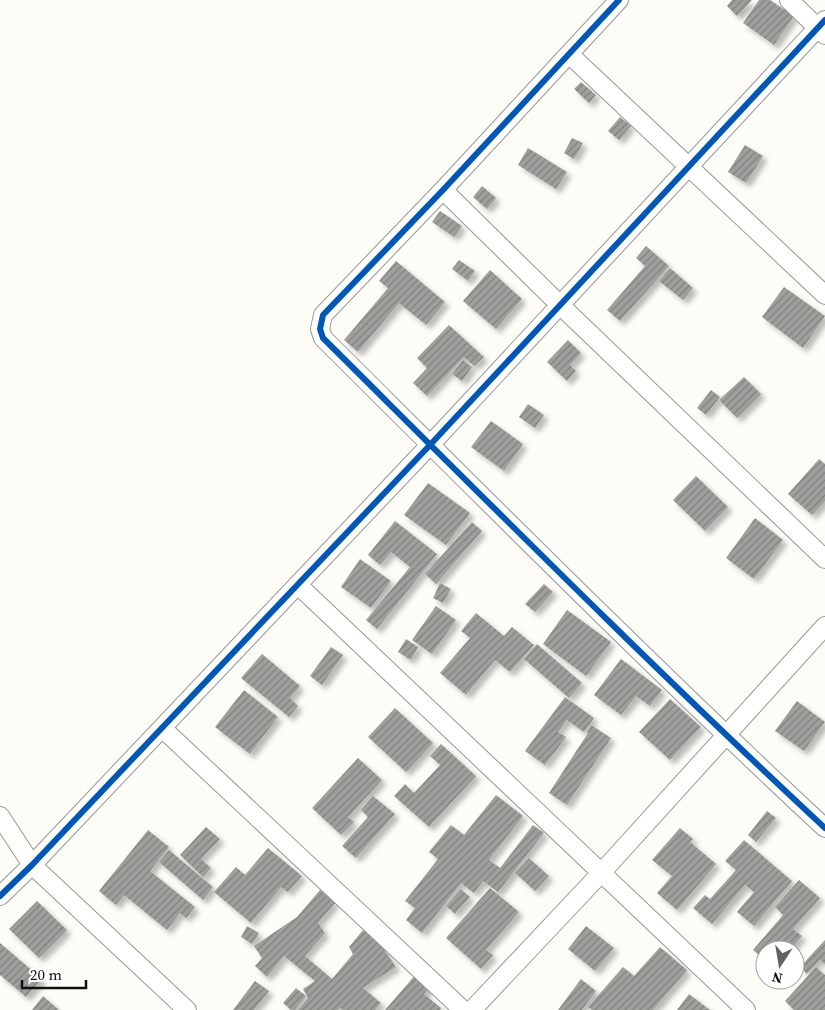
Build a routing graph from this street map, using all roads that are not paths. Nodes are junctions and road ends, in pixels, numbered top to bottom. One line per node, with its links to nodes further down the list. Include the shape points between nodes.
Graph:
1 (619, 0): 4 (street)
2 (789, 0): 3 (street)
3 (823, 27): 5 (street)
4 (569, 54): 5 (street); 6 (street)
5 (690, 166): 7 (street); 8 (street)
6 (443, 190): 8 (street); 9 (street, via 323,316 320,328 323,338)
7 (825, 295)
8 (560, 305): 9 (street); 10 (street)
9 (430, 445): 11 (street); 14 (street)
10 (825, 559)
11 (298, 585): 13 (street); 18 (street)
12 (825, 626): 14 (street)
13 (162, 728): 17 (street); 21 (street)
14 (726, 736): 16 (street); 18 (street)
15 (0, 816): 17 (street)
16 (825, 828)
17 (32, 865): 19 (street); 20 (street)
18 (602, 872): 22 (street); 23 (street)
19 (0, 896)
20 (187, 1010)
21 (463, 1010)
22 (472, 1010)
23 (746, 1010)

